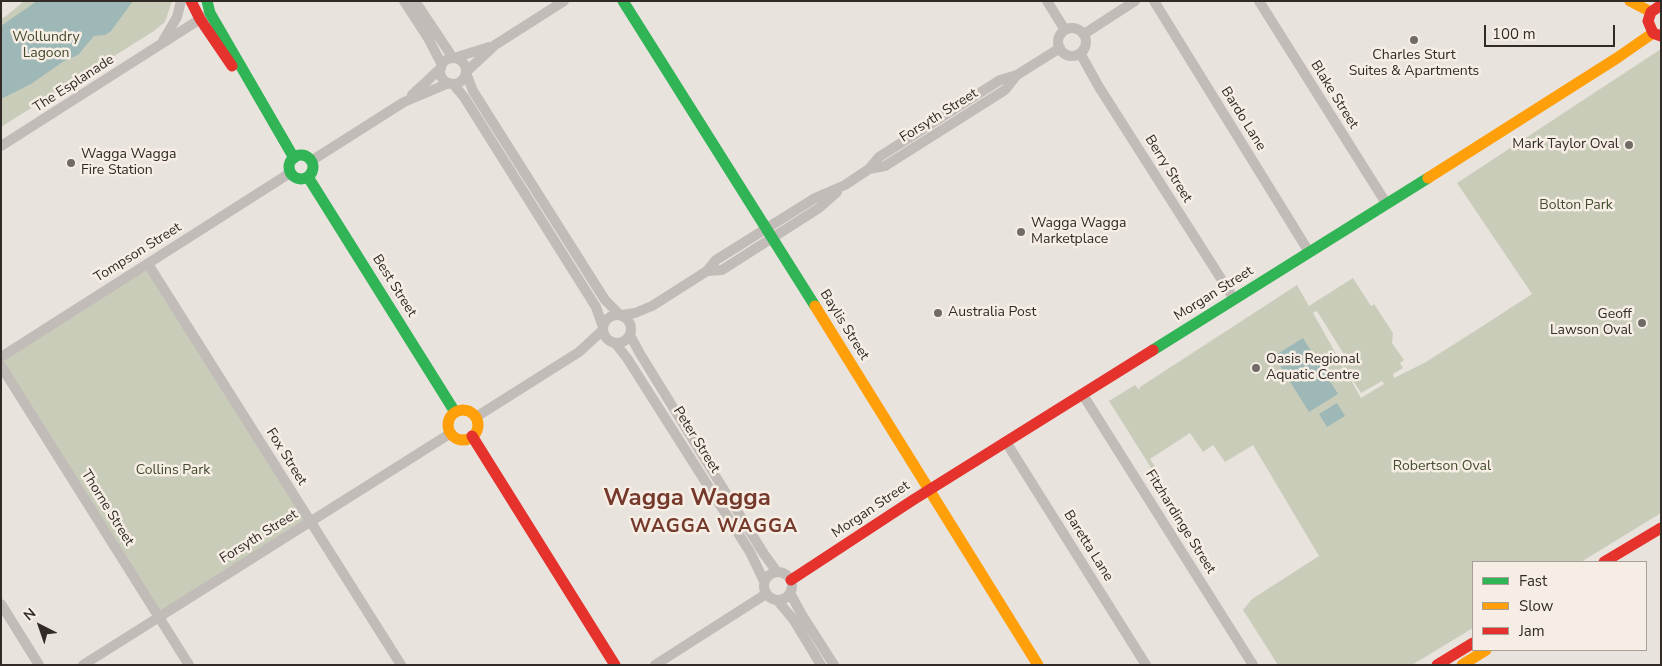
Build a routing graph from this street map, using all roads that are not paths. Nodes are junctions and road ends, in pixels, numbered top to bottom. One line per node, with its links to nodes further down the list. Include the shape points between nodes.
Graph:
1 (181, 1): 17 (street, The Esplanade, via 177,17)
2 (191, 1): 12 (main road)
3 (564, 1): 18 (street)
4 (623, 1): 38 (main road, Baylis Street)
5 (1047, 1): 14 (street)
6 (1135, 1): 15 (street)
7 (1154, 1): 39 (street, Bardo Lane)
8 (1259, 1): 35 (street, Blake Street)
9 (1630, 1): 13 (main road)
10 (409, 2): 21 (street); 22 (street)
11 (1661, 5): 13 (main road)
12 (205, 11): 17 (street, The Esplanade); 29 (main road, via 232,66 244,74)
13 (1651, 12): 16 (main road, via 1648,25)
14 (1065, 30): 15 (street, via 1073,28); 19 (street, via 1059,36)
15 (1084, 34): 20 (street, via 1086,43)
16 (1657, 35): 35 (main road, Morgan Street)
17 (161, 44): 28 (street, The Esplanade)
18 (495, 44): 21 (street); 23 (street)
19 (1060, 48): 20 (street, via 1066,54); 38 (street, Forsyth Street, via 1017,75 1000,80 879,156 869,170 815,198)
20 (1080, 53): 43 (street, Berry Street)
21 (454, 58): 22 (street); 23 (street, via 464,64)
22 (441, 66): 24 (street, via 443,79); 25 (street)
23 (466, 73): 24 (street, via 461,81); 26 (street, via 473,91)
24 (451, 83): 25 (street); 27 (street, via 464,96)
25 (404, 102): 30 (street)
26 (501, 136): 27 (street); 32 (street)
27 (492, 143): 34 (street)
28 (1, 146)
29 (294, 158): 30 (main road, via 301,156); 31 (main road, via 290,163)
30 (311, 161): 33 (main road, via 312,171)
31 (290, 173): 33 (main road, via 296,178); 42 (street, Tompson Street)
32 (525, 173): 34 (street); 36 (street)
33 (308, 177): 55 (main road, Best Street)
34 (515, 180): 37 (street)
35 (1386, 203): 39 (main road, Morgan Street)
36 (554, 220): 37 (street); 40 (street)
37 (545, 226): 41 (street)
38 (769, 233): 44 (street, Forsyth Street, via 716,260 707,271); 64 (main road, Baylis Street)
39 (1309, 252): 43 (main road, Morgan Street)
40 (578, 257): 41 (street); 45 (street, via 605,300)
41 (568, 263): 46 (street, via 596,307)
42 (148, 264): 50 (street, Tompson Street); 67 (street, Fox Street)
43 (1234, 299): 53 (main road, Morgan Street)
44 (652, 306): 45 (street, Forsyth Street); 47 (street, Forsyth Street)
45 (621, 315): 46 (street, via 606,320); 47 (street, via 629,322)
46 (603, 329): 48 (street); 49 (street)
47 (631, 334): 48 (street, via 625,341); 52 (street, Peter Street)
48 (613, 342): 49 (street); 54 (street, Peter Street)
49 (579, 352): 56 (street)
50 (1, 357)
51 (1, 366): 77 (street, Thorne Street)
52 (663, 391): 54 (street); 57 (street, Peter Street)
53 (1083, 395): 61 (main road, Morgan Street); 91 (street, Fitzhardinge Street)
54 (652, 397): 60 (street, Peter Street)
55 (455, 412): 56 (main road, via 464,410); 58 (main road, via 449,419)
56 (476, 417): 59 (main road, via 478,425)
57 (687, 430): 60 (street); 62 (street, Peter Street)
58 (450, 433): 59 (main road, via 458,439); 67 (street, Forsyth Street)
59 (472, 436): 85 (main road)
60 (677, 437): 63 (street, Peter Street)
61 (1006, 442): 64 (main road, Morgan Street); 90 (street, Baretta Lane)
62 (715, 476): 63 (street); 65 (street, Peter Street)
63 (706, 482): 66 (street, Peter Street)
64 (930, 490): 71 (main road, Morgan Street); 89 (main road, Baylis Street)
65 (739, 514): 66 (street); 70 (street, Peter Street)
66 (729, 520): 72 (street, Peter Street, via 756,562)
67 (310, 521): 77 (street, Forsyth Street); 84 (street, Fox Street)
68 (1661, 528): 69 (main road)
69 (1606, 561)
70 (777, 572): 71 (street); 72 (street)
71 (791, 580): 73 (street)
72 (764, 581): 74 (street)
73 (790, 593): 75 (street, via 785,599); 79 (street)
74 (766, 594): 75 (street); 86 (street)
75 (777, 600): 79 (street)
76 (1, 604): 81 (street)
77 (159, 617): 82 (street, Forsyth Street); 83 (street, Thorne Street)
78 (1472, 644): 92 (main road)
79 (819, 651): 87 (street); 88 (street)
80 (1484, 651): 93 (main road)
81 (38, 665)
82 (83, 665)
83 (189, 665)
84 (401, 665)
85 (616, 665)
86 (655, 665)
87 (821, 665)
88 (834, 665)
89 (1038, 665)
90 (1146, 665)
91 (1253, 665)
92 (1437, 665)
93 (1462, 665)

